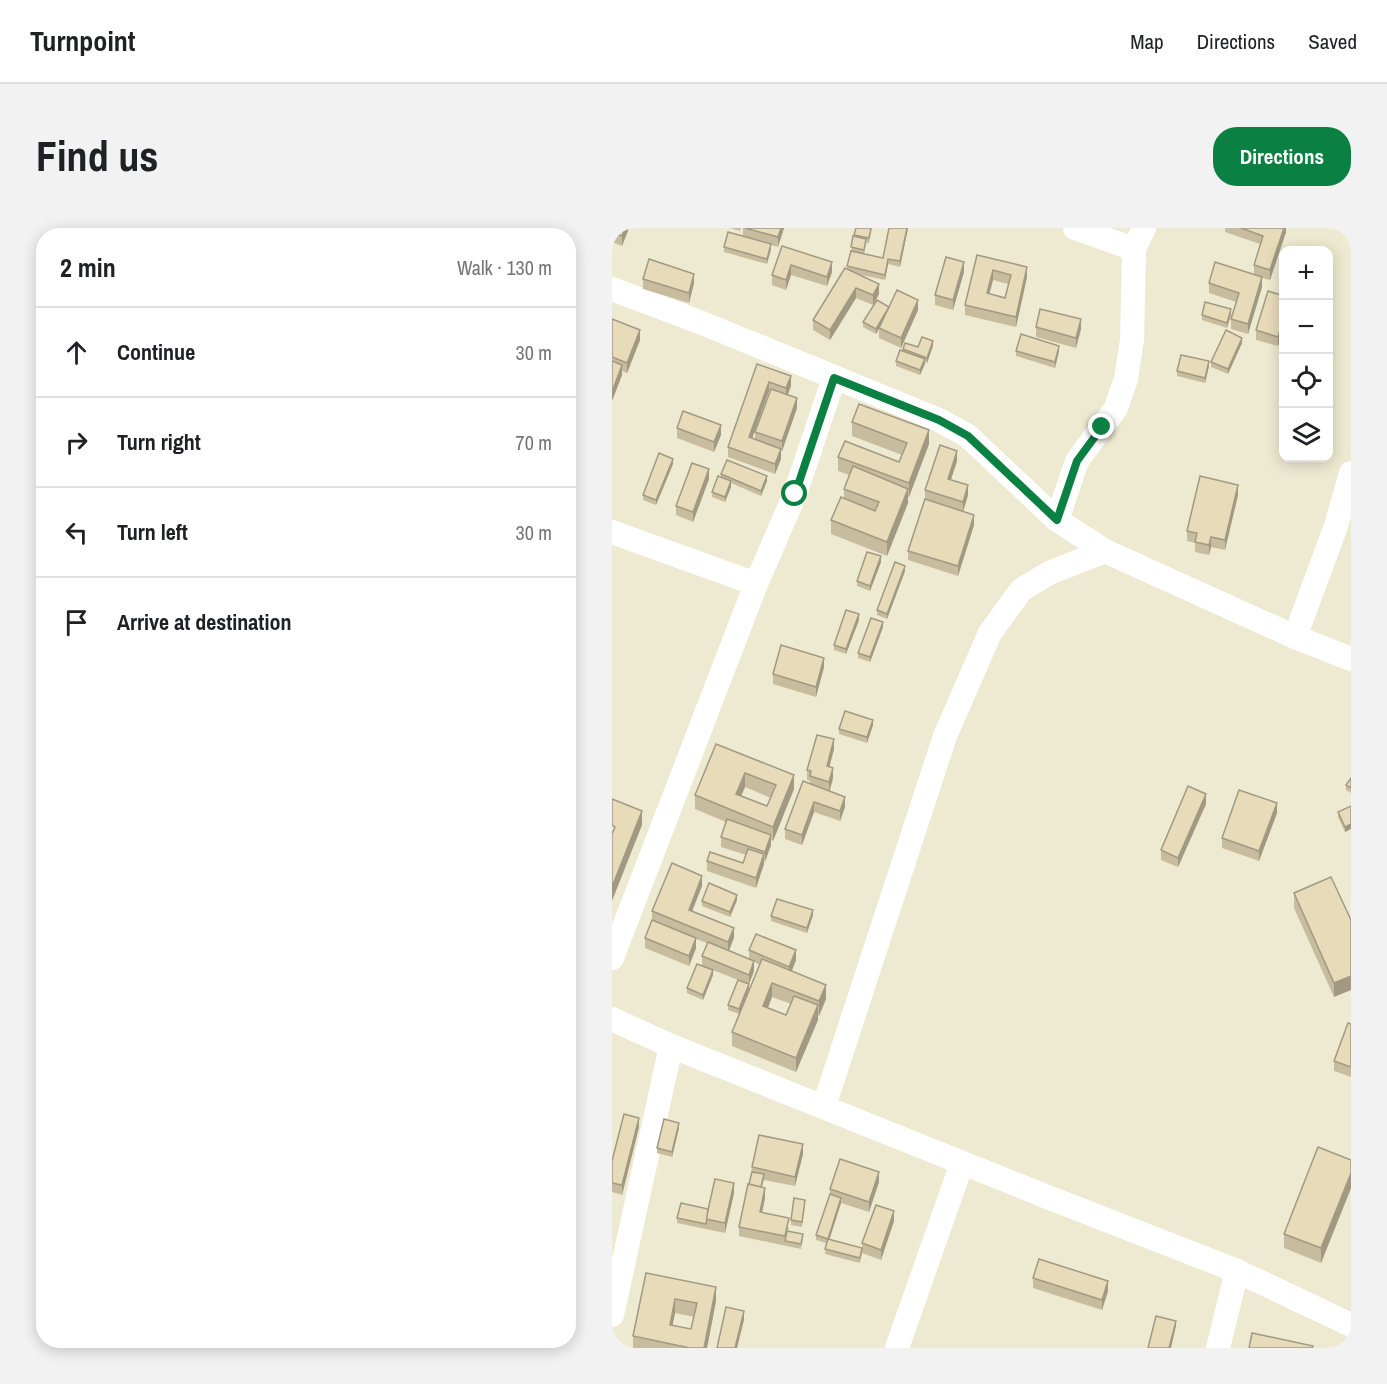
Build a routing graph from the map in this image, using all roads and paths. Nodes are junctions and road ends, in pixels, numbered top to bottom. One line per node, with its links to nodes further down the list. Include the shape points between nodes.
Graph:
1 (1075, 228): 2 (street)
2 (1139, 238): 6 (street, via 1126,379 1116,408 1077,461)
3 (612, 289): 4 (street)
4 (834, 378): 6 (street, via 939,420 968,436); 9 (street, via 795,494)
5 (1351, 472): 10 (street)
6 (1057, 520): 8 (street)
7 (612, 532): 9 (street)
8 (1105, 551): 10 (street); 15 (street, via 1049,573 1021,590 990,633 945,736)
9 (756, 584): 12 (street)
10 (1295, 637): 11 (street)
11 (1351, 659)
12 (612, 958)
13 (612, 1019): 14 (street)
14 (671, 1046): 15 (street); 18 (street)
15 (824, 1106): 16 (street)
16 (962, 1163): 17 (street); 20 (street)
17 (1237, 1270): 19 (street); 21 (street)
18 (612, 1315)
19 (1351, 1325)
20 (897, 1348)
21 (1218, 1348)

